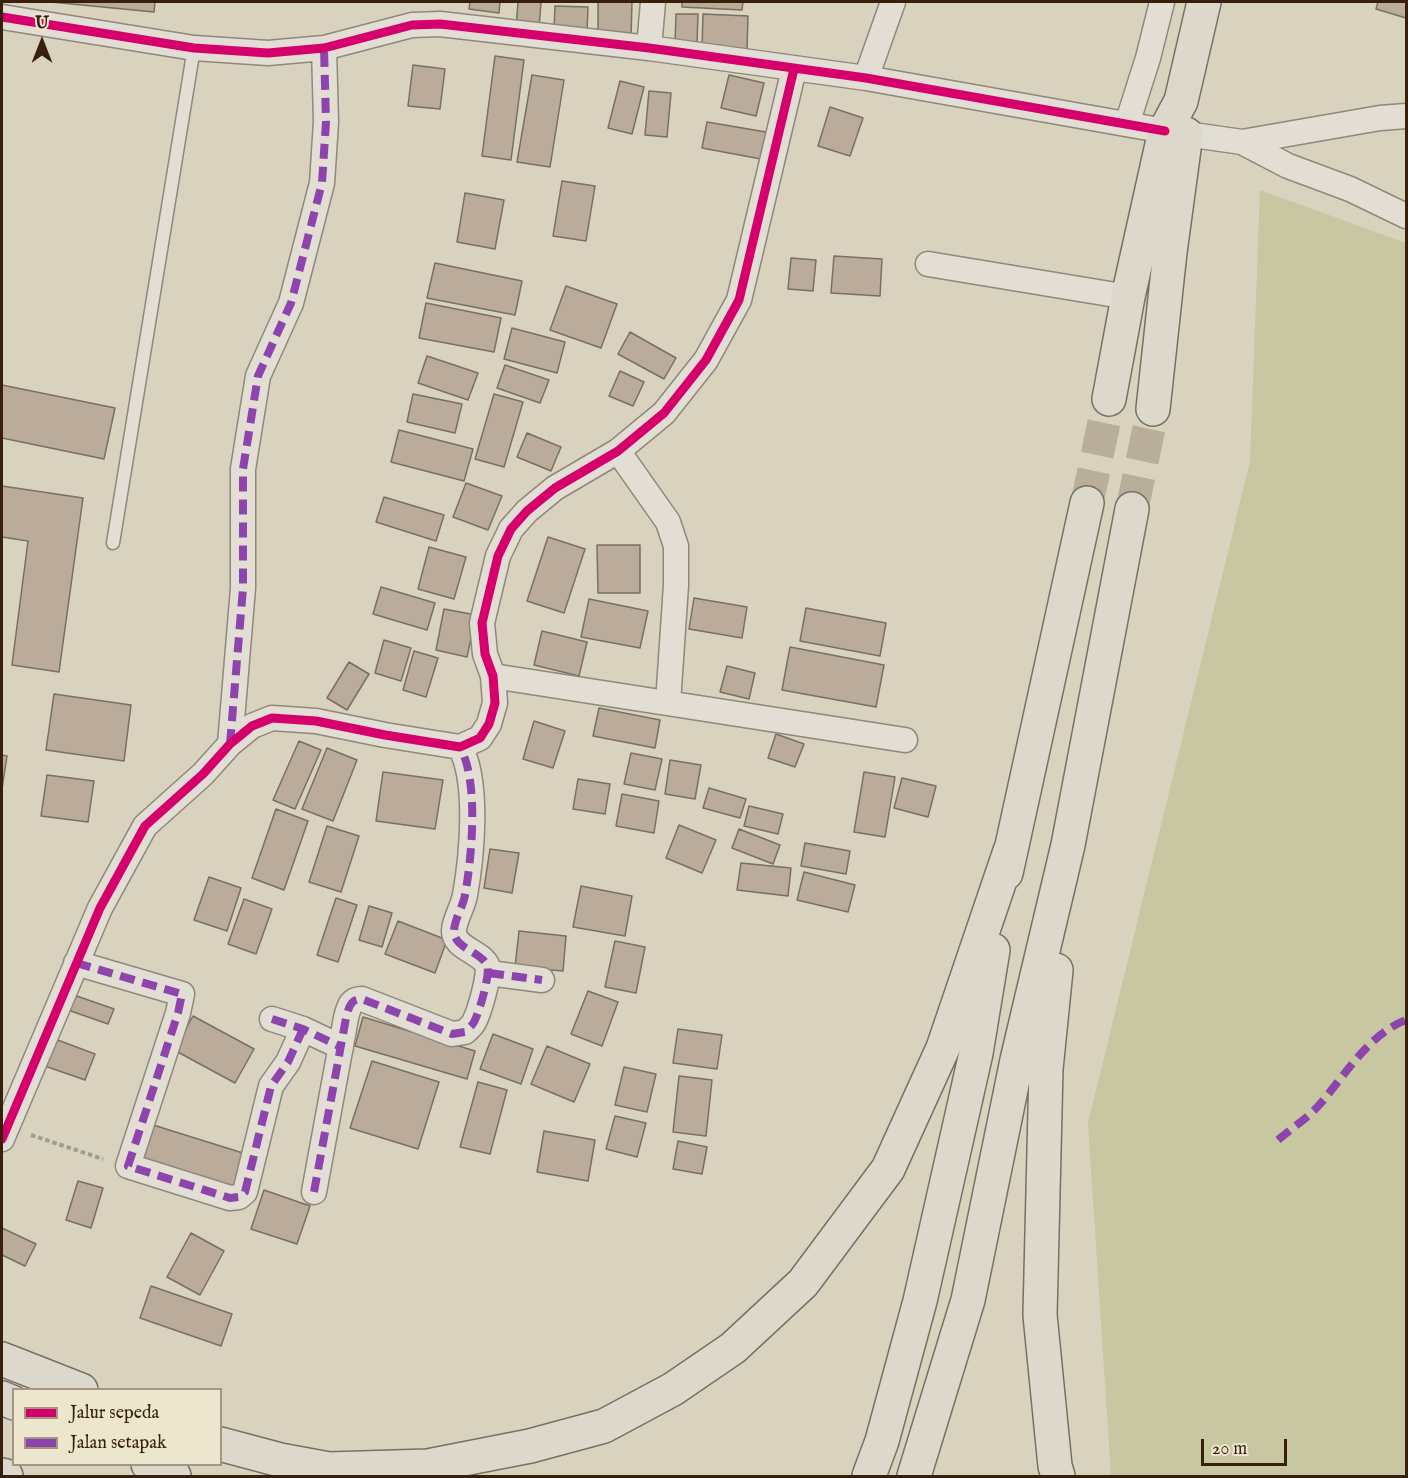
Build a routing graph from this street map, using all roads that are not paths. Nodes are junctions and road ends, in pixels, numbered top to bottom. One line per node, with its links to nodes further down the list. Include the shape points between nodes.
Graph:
1 (653, 2): 8 (street)
2 (893, 2): 10 (street)
3 (1162, 2): 12 (street)
4 (1204, 2): 13 (highway)
5 (2, 17): 6 (street)
6 (194, 48): 7 (street, via 268,53); 23 (lane)
7 (324, 48): 8 (street, via 424,24); 27 (street, via 326,122 322,183 291,303 258,376 243,469 243,588)
8 (650, 48): 9 (street)
9 (794, 69): 10 (street); 20 (street, via 739,300 706,360 664,413)
10 (866, 78): 12 (street)
11 (1407, 116): 14 (street)
12 (1127, 124): 13 (street)
13 (1176, 133): 14 (street); 17 (highway); 19 (highway, via 1170,252)
14 (1242, 142): 15 (street)
15 (1407, 216)
16 (928, 264): 17 (street)
17 (1128, 297): 18 (highway)
18 (1109, 399)
19 (1153, 409)
20 (618, 451): 24 (street, via 555,488 511,529 498,556 482,622 485,654); 25 (street, via 668,522 676,546)
21 (1087, 503): 30 (highway)
22 (1132, 509): 29 (highway)
23 (113, 543)
24 (493, 676): 25 (street); 28 (street, via 495,703 489,724 480,738)
25 (668, 703): 26 (street)
26 (905, 740)
27 (230, 744): 28 (street, via 252,726 272,718 316,721); 31 (street, via 145,826 99,908)
28 (460, 747): 32 (street, via 472,787 470,859 465,897 454,932 457,940 487,964)
29 (1068, 845): 47 (highway, via 1017,1060 968,1300); 48 (highway, via 1046,1069 1040,1315)
30 (1010, 852): 41 (highway, via 943,1048 888,1169 802,1283 733,1348 673,1389 604,1426 439,1464 329,1468); 46 (highway, via 976,1053 920,1301)
31 (76, 963): 35 (street, via 182,994 128,1166 230,1198 245,1192 271,1086 288,1062); 37 (street)
32 (489, 973): 33 (street); 36 (street, via 474,1022 465,1032 452,1034 356,999 348,1010)
33 (542, 980)
34 (272, 1019): 35 (street)
35 (303, 1029): 36 (street)
36 (341, 1047): 38 (street)
37 (4, 1133)
38 (314, 1192)
39 (2, 1359): 40 (highway)
40 (78, 1388)
41 (222, 1445)
42 (152, 1466): 45 (highway)
43 (2, 1475): 44 (highway)
44 (6, 1476)
45 (174, 1476)
46 (869, 1476)
47 (914, 1476)
48 (1058, 1476)

